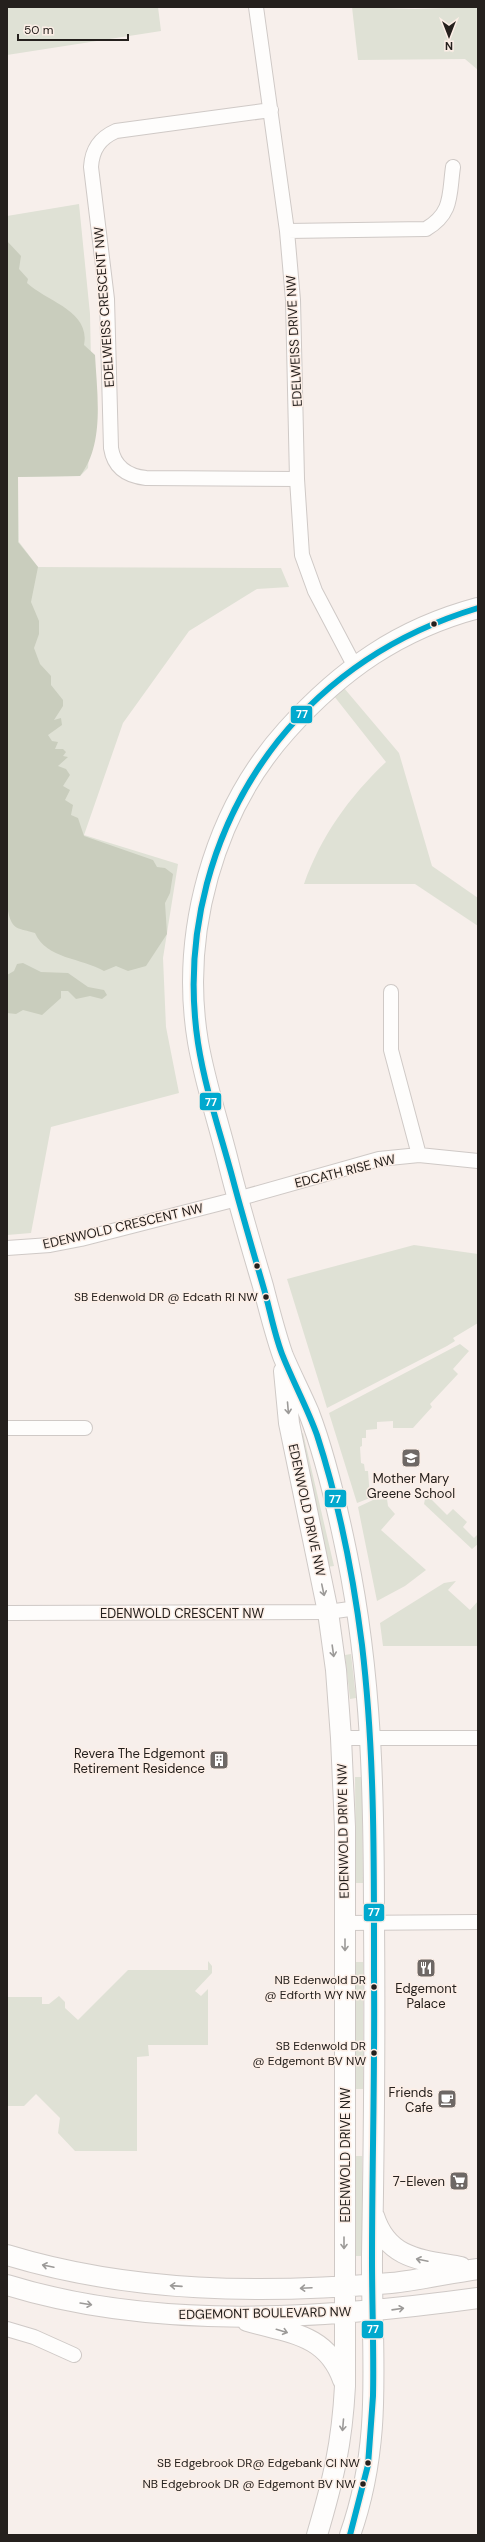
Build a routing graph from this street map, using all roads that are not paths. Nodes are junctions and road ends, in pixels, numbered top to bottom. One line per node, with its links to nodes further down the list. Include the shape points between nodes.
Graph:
1 (256, 7): 2 (street, EDELWEISS DRIVE NW)
2 (270, 110): 4 (street, EDELWEISS DRIVE NW); 5 (street, EDELWEISS CRESCENT NW, via 116,131 105,136 97,145 92,156 91,168 107,299 111,448 117,465 134,477)
3 (453, 167): 4 (street, via 448,209 442,218 426,229)
4 (287, 231): 5 (street, EDELWEISS DRIVE NW, via 296,347)
5 (297, 479): 7 (street, EDELWEISS DRIVE NW, via 302,555 318,597)
6 (478, 608): 7 (street, EDENWOLD DRIVE NW, via 406,635)
7 (354, 665): 11 (street, EDENWOLD DRIVE NW, via 307,707 254,772 220,841 203,898 195,941 196,1026)
8 (392, 992): 9 (street, via 391,1050)
9 (419, 1155): 10 (street, EDCATH RISE NW); 11 (street, EDCATH RISE NW, via 379,1159)
10 (478, 1161)
11 (237, 1199): 12 (street, EDENWOLD CRESCENT NW, via 50,1245); 13 (street, EDENWOLD DRIVE NW)
12 (7, 1248)
13 (283, 1355): 16 (street, EDENWOLD DRIVE NW, via 311,1418 347,1554); 17 (street, EDENWOLD DRIVE NW, one-way to 17, via 289,1423)
14 (7, 1428): 15 (street)
15 (85, 1428)
16 (357, 1608): 17 (street, EDENWOLD CRESCENT NW); 20 (street, EDENWOLD DRIVE NW)
17 (328, 1612): 18 (street, EDENWOLD CRESCENT NW); 19 (street, EDENWOLD DRIVE NW, one-way to 19, via 336,1670)
18 (7, 1613)
19 (341, 1738): 20 (street); 23 (street, EDENWOLD DRIVE NW, via 345,1827)
20 (372, 1738): 21 (street); 24 (street, EDENWOLD DRIVE NW)
21 (478, 1738)
22 (478, 1922): 24 (street)
23 (345, 1923): 24 (street); 29 (street, EDENWOLD DRIVE NW, one-way to 29)
24 (374, 1923): 25 (street, EDENWOLD DRIVE NW)
25 (373, 2213): 27 (street, one-way to 25, via 402,2254 382,2234); 28 (street, EDENWOLD DRIVE NW)
26 (7, 2255): 29 (street, EDGEMONT BOULEVARD NW, one-way to 26, via 272,2290 165,2286 85,2274)
27 (476, 2270): 28 (street, EDGEMONT BOULEVARD NW, via 407,2281)
28 (372, 2283): 29 (street, EDGEMONT BOULEVARD NW); 32 (street, EDENWOLD DRIVE NW)
29 (345, 2284): 33 (street, EDENWOLD DRIVE NW)
30 (7, 2285): 34 (street, EDGEMONT BOULEVARD NW, one-way to 34, via 85,2304 165,2314)
31 (478, 2298): 32 (street, EDGEMONT BOULEVARD NW, one-way to 31)
32 (373, 2310): 33 (street, EDGEMONT BOULEVARD NW); 39 (street, EDENWOLD DRIVE NW, via 375,2370 370,2461)
33 (345, 2312): 34 (street, EDGEMONT BOULEVARD NW); 37 (street, EDENWOLD DRIVE NW)
34 (232, 2316): 37 (street, one-way to 37, via 322,2346 338,2366)
35 (7, 2329): 36 (street, via 34,2337)
36 (74, 2355)
37 (345, 2386): 38 (street, EDENWOLD DRIVE NW, one-way to 38, via 340,2449)
38 (317, 2535)
39 (350, 2535)

